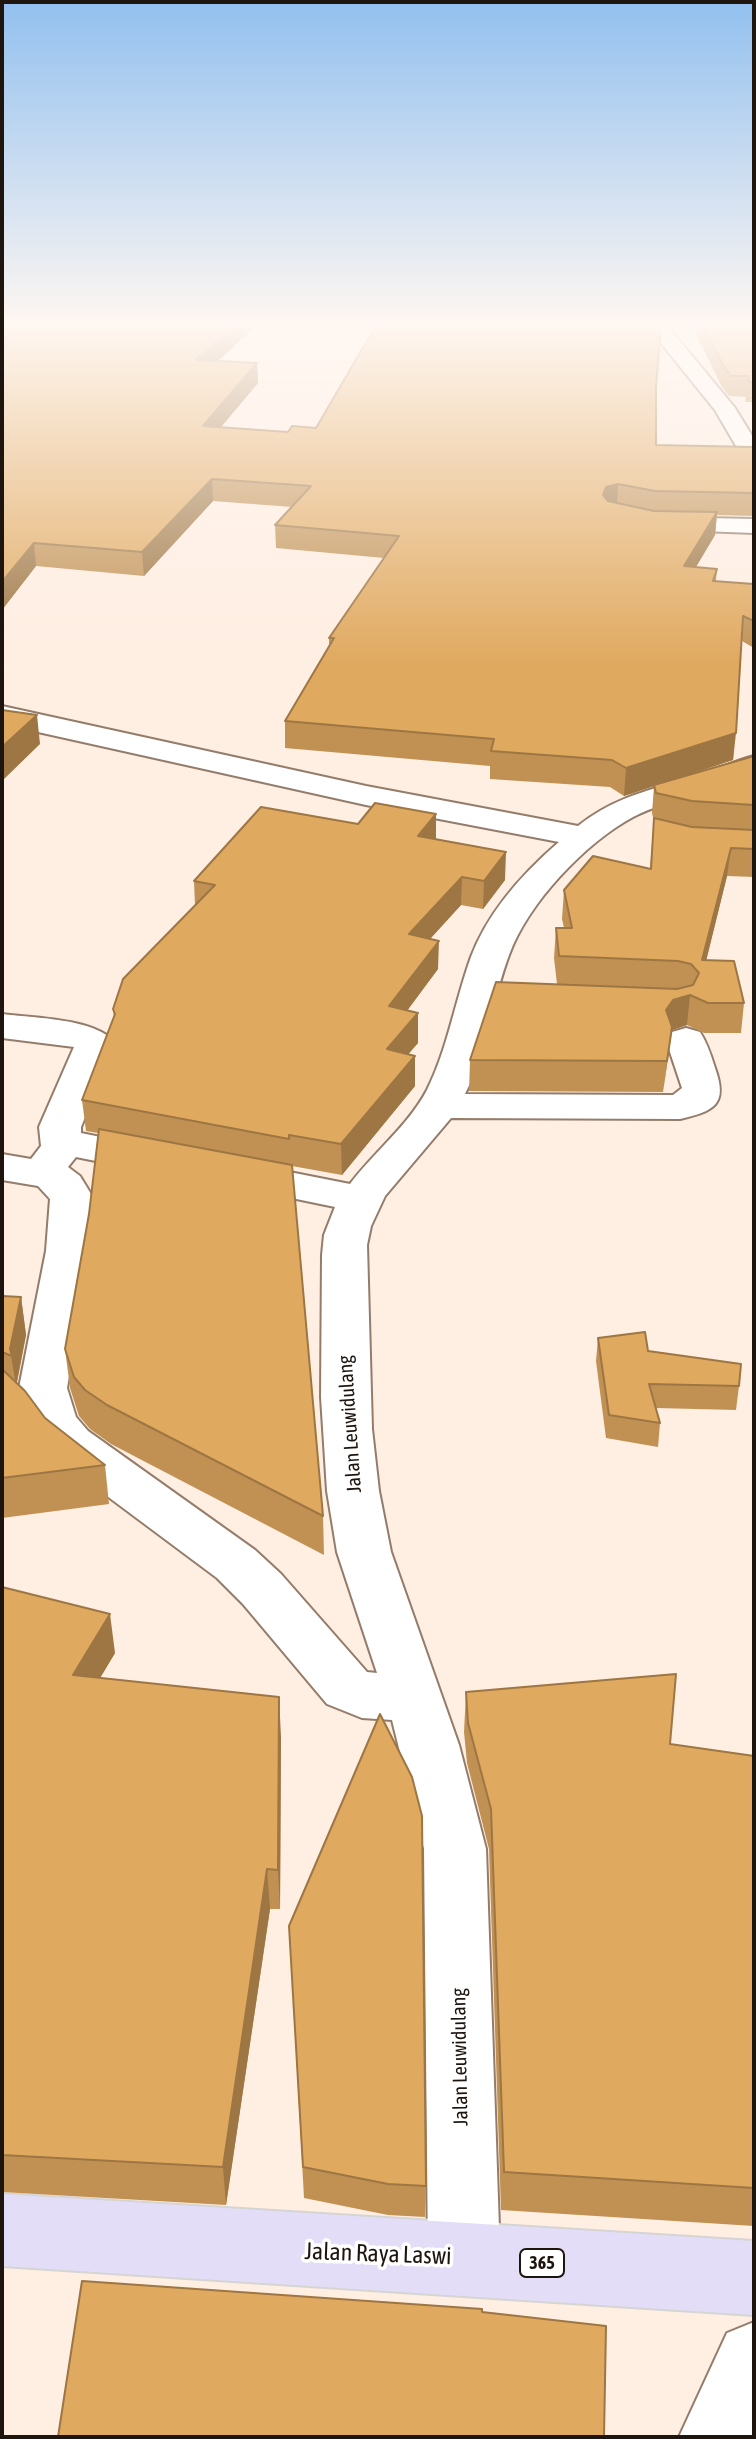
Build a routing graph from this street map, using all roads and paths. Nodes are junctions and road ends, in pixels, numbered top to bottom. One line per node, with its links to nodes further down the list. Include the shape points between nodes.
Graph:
1 (741, 436): 2 (street)
2 (754, 458)
3 (633, 521): 4 (street)
4 (754, 526)
5 (2, 715): 7 (street, via 326,789)
6 (754, 765): 7 (street, Jalan Leuwidulang, via 653,798)
7 (611, 830): 10 (street, Jalan Leuwidulang, via 533,888 512,912 491,953 493,998)
8 (2, 1026): 11 (street, via 95,1043)
9 (686, 1040): 10 (street, via 702,1088 701,1097 680,1107)
10 (438, 1106): 12 (street, Jalan Leuwidulang)
11 (43, 1160): 12 (street); 13 (street, via 65,1185 73,1209 43,1388 56,1428 236,1564 347,1688)
12 (361, 1199): 13 (street, Jalan Leuwidulang, via 345,1247 344,1380 356,1520)
13 (392, 1696): 15 (street, Jalan Leuwidulang, via 455,1849)
14 (2, 2230): 15 (main road, Jalan Raya Laswi / 365, via 239,2248)
15 (464, 2257): 16 (main road, Jalan Raya Laswi / 365)
16 (754, 2278)
17 (754, 2360): 18 (street)
18 (718, 2437)

